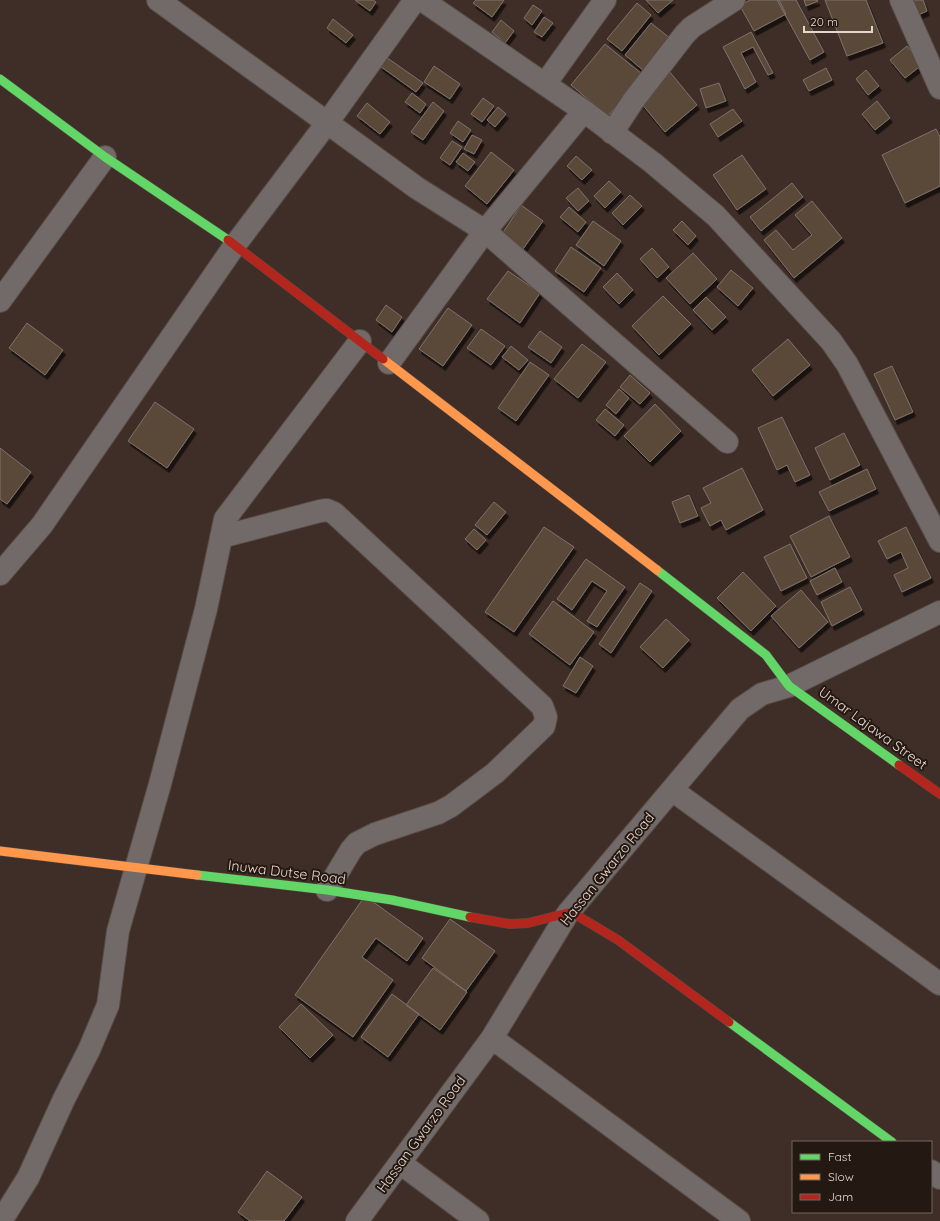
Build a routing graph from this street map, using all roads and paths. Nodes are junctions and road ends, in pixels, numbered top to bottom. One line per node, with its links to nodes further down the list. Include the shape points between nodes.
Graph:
1 (158, 0): 11 (street)
2 (415, 0): 11 (street)
3 (422, 0): 8 (street)
4 (605, 0): 8 (street)
5 (734, 0): 12 (street, via 685,34 633,101)
6 (901, 0): 9 (street)
7 (0, 79): 13 (street, Umar Lajawa Street)
8 (545, 84): 10 (street)
9 (940, 88)
10 (584, 111): 12 (street); 14 (street)
11 (328, 123): 14 (street, via 417,188); 15 (street)
12 (612, 133): 21 (street, via 653,163 716,216 831,341 847,364)
13 (105, 157): 15 (street, Umar Lajawa Street); 16 (street)
14 (485, 231): 18 (street); 19 (street)
15 (235, 245): 17 (street, Umar Lajawa Street); 22 (street, via 42,524)
16 (0, 301)
17 (360, 341): 18 (street, Umar Lajawa Street); 20 (street, via 232,508 225,519)
18 (388, 363): 24 (street, Umar Lajawa Street, via 748,640 766,655)
19 (727, 442)
20 (221, 537): 28 (street, via 206,609); 29 (street, via 320,510 334,513 542,706 546,717 544,726 528,742 451,806 357,843)
21 (940, 541)
22 (0, 574)
23 (940, 612): 24 (street, Hassan Gwarzo Road)
24 (789, 686): 25 (street, Hassan Gwarzo Road, via 762,694 740,708); 26 (street, Umar Lajawa Street)
25 (672, 790): 30 (street, Hassan Gwarzo Road); 31 (street)
26 (940, 794)
27 (0, 851): 28 (street, Inuwa Dutse Road)
28 (136, 867): 29 (street, Inuwa Dutse Road); 37 (street, via 118,931 108,1004 28,1178)
29 (327, 890): 30 (street, Inuwa Dutse Road, via 392,900 510,924 528,923)
30 (568, 913): 32 (street, Hassan Gwarzo Road); 33 (street, via 578,916 618,940)
31 (940, 984)
32 (492, 1038): 34 (street, Hassan Gwarzo Road); 40 (street)
33 (891, 1141)
34 (400, 1163): 38 (street, Hassan Gwarzo Road); 39 (street)
35 (932, 1172): 36 (street)
36 (940, 1178)
37 (0, 1219)
38 (357, 1221)
39 (478, 1221)
40 (739, 1221)

